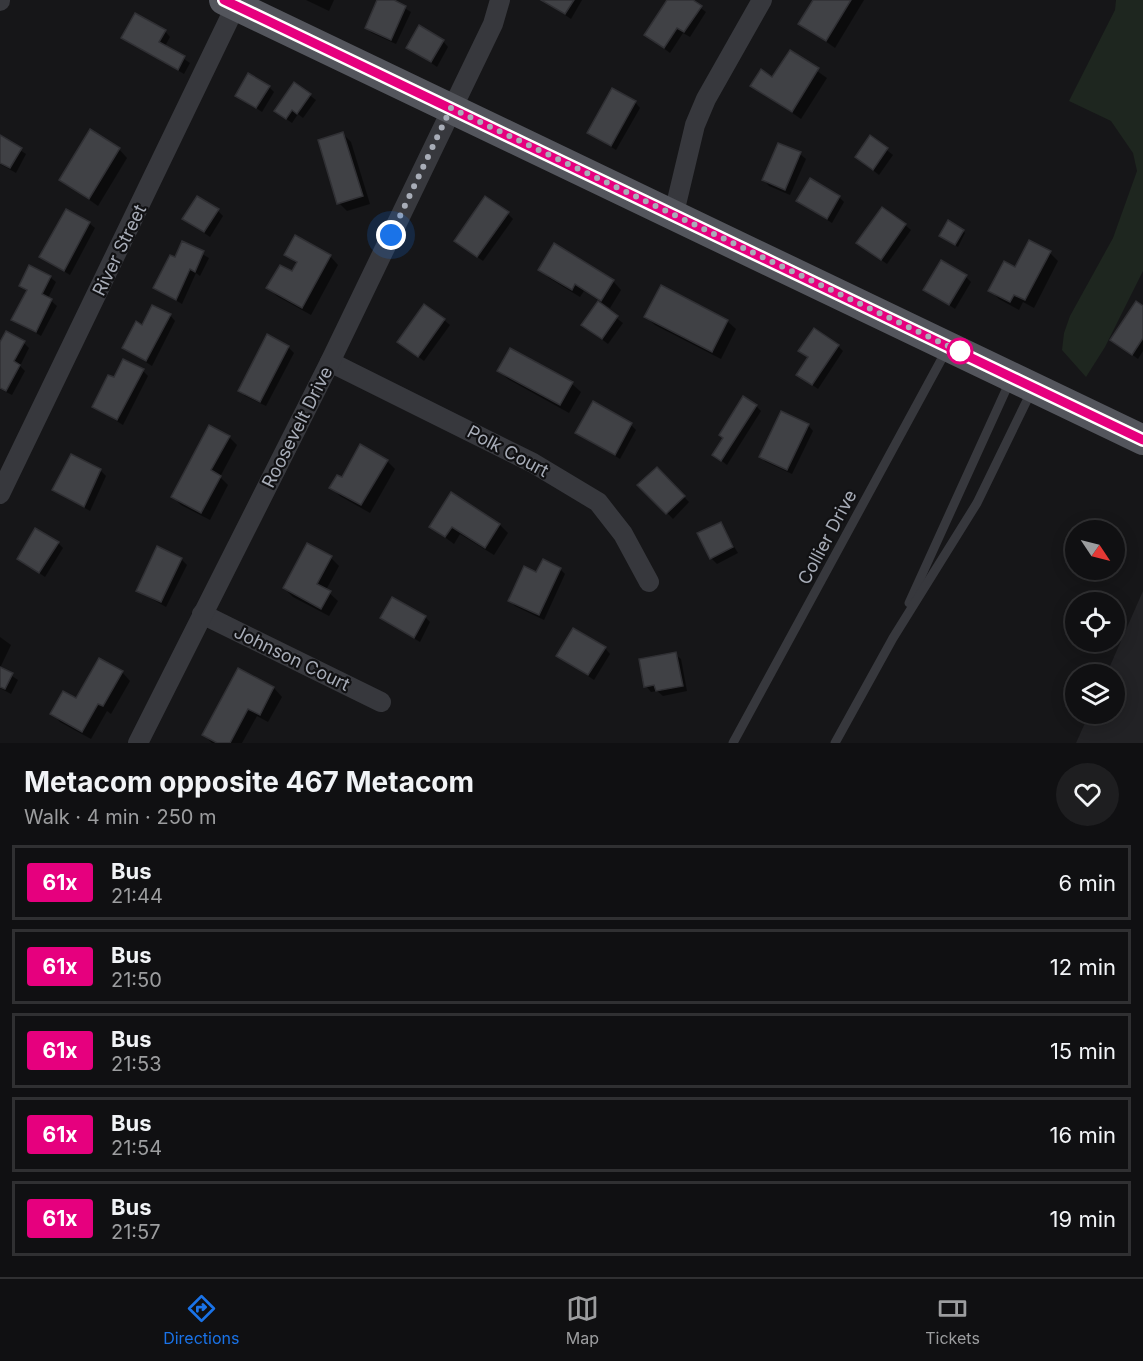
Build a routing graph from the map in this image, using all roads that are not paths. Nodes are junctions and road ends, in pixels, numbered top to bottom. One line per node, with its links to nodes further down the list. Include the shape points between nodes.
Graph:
1 (500, 0): 4 (street, Roosevelt Drive, via 493,24)
2 (762, 0): 5 (street, via 706,99)
3 (230, 3): 4 (main road); 10 (street, River Street)
4 (451, 108): 5 (main road); 7 (street, Roosevelt Drive)
5 (674, 213): 6 (main road)
6 (949, 346): 8 (main road); 16 (lane, Collier Drive)
7 (330, 362): 11 (street, Polk Court, via 533,463 598,502 623,534); 12 (street, Roosevelt Drive)
8 (1021, 381): 9 (main road); 13 (lane, via 977,503); 13 (lane, via 1010,384)
9 (1143, 440)
10 (0, 494)
11 (649, 582)
12 (202, 614): 14 (street, Johnson Court); 15 (street, Roosevelt Drive)
13 (893, 638): 17 (lane)
14 (381, 702)
15 (138, 743)
16 (733, 743)
17 (835, 743)

